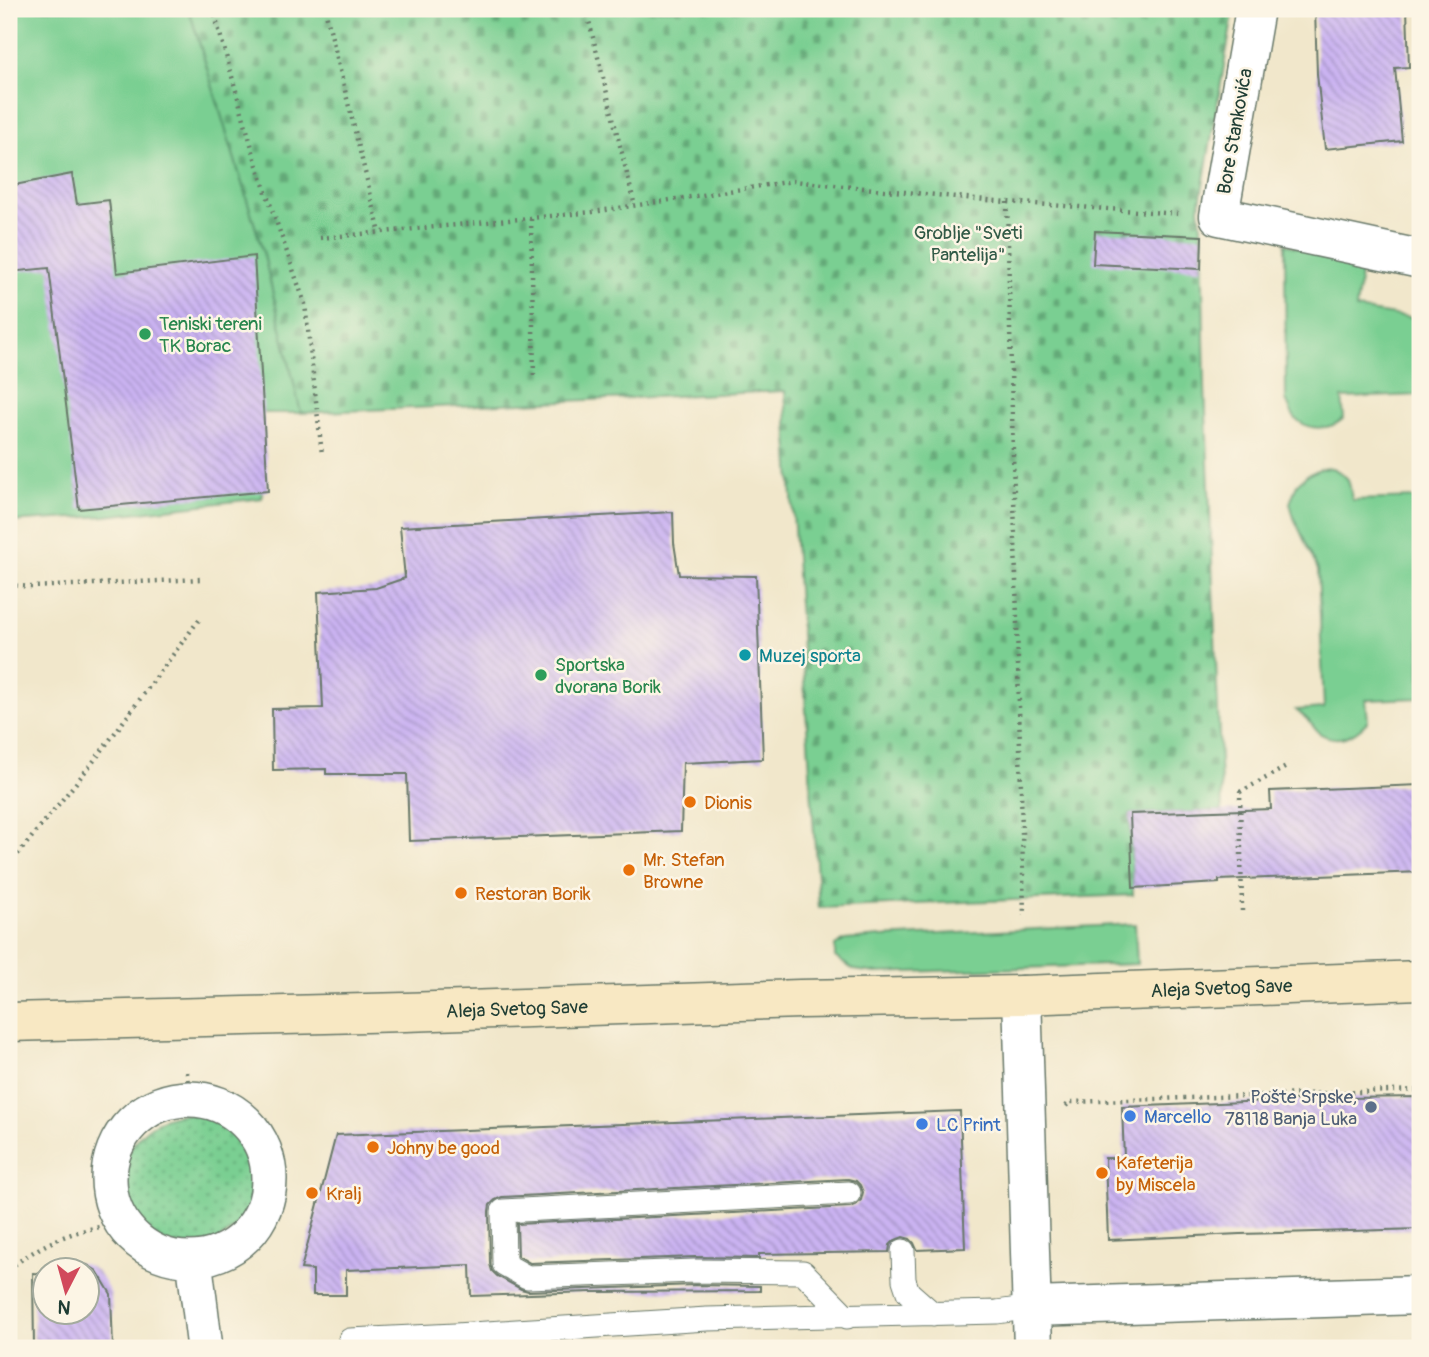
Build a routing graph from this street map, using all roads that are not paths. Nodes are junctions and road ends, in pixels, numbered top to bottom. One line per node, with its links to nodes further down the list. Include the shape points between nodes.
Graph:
1 (1255, 9): 2 (street, Bore Stankovića, via 1219,216)
2 (1420, 260)
3 (1420, 980): 4 (main road, Aleja Svetog Save)
4 (1022, 995): 5 (main road, Aleja Svetog Save); 10 (street)
5 (9, 1022)
6 (849, 1193): 12 (lane, via 503,1211 504,1264 527,1277 803,1272)
7 (902, 1251): 11 (lane, via 908,1292)
8 (194, 1259): 8 (street, via 219,1254 242,1240 258,1221 268,1198 270,1172 250,1126 188,1086 178,1100 153,1108 131,1125 116,1148 109,1174 112,1201 123,1225 155,1251); 14 (street)
9 (1420, 1296): 10 (street)
10 (1032, 1307): 11 (lane); 15 (street)
11 (933, 1314): 12 (lane)
12 (847, 1317): 13 (lane, via 707,1319)
13 (350, 1340)
14 (205, 1348)
15 (1033, 1348)

